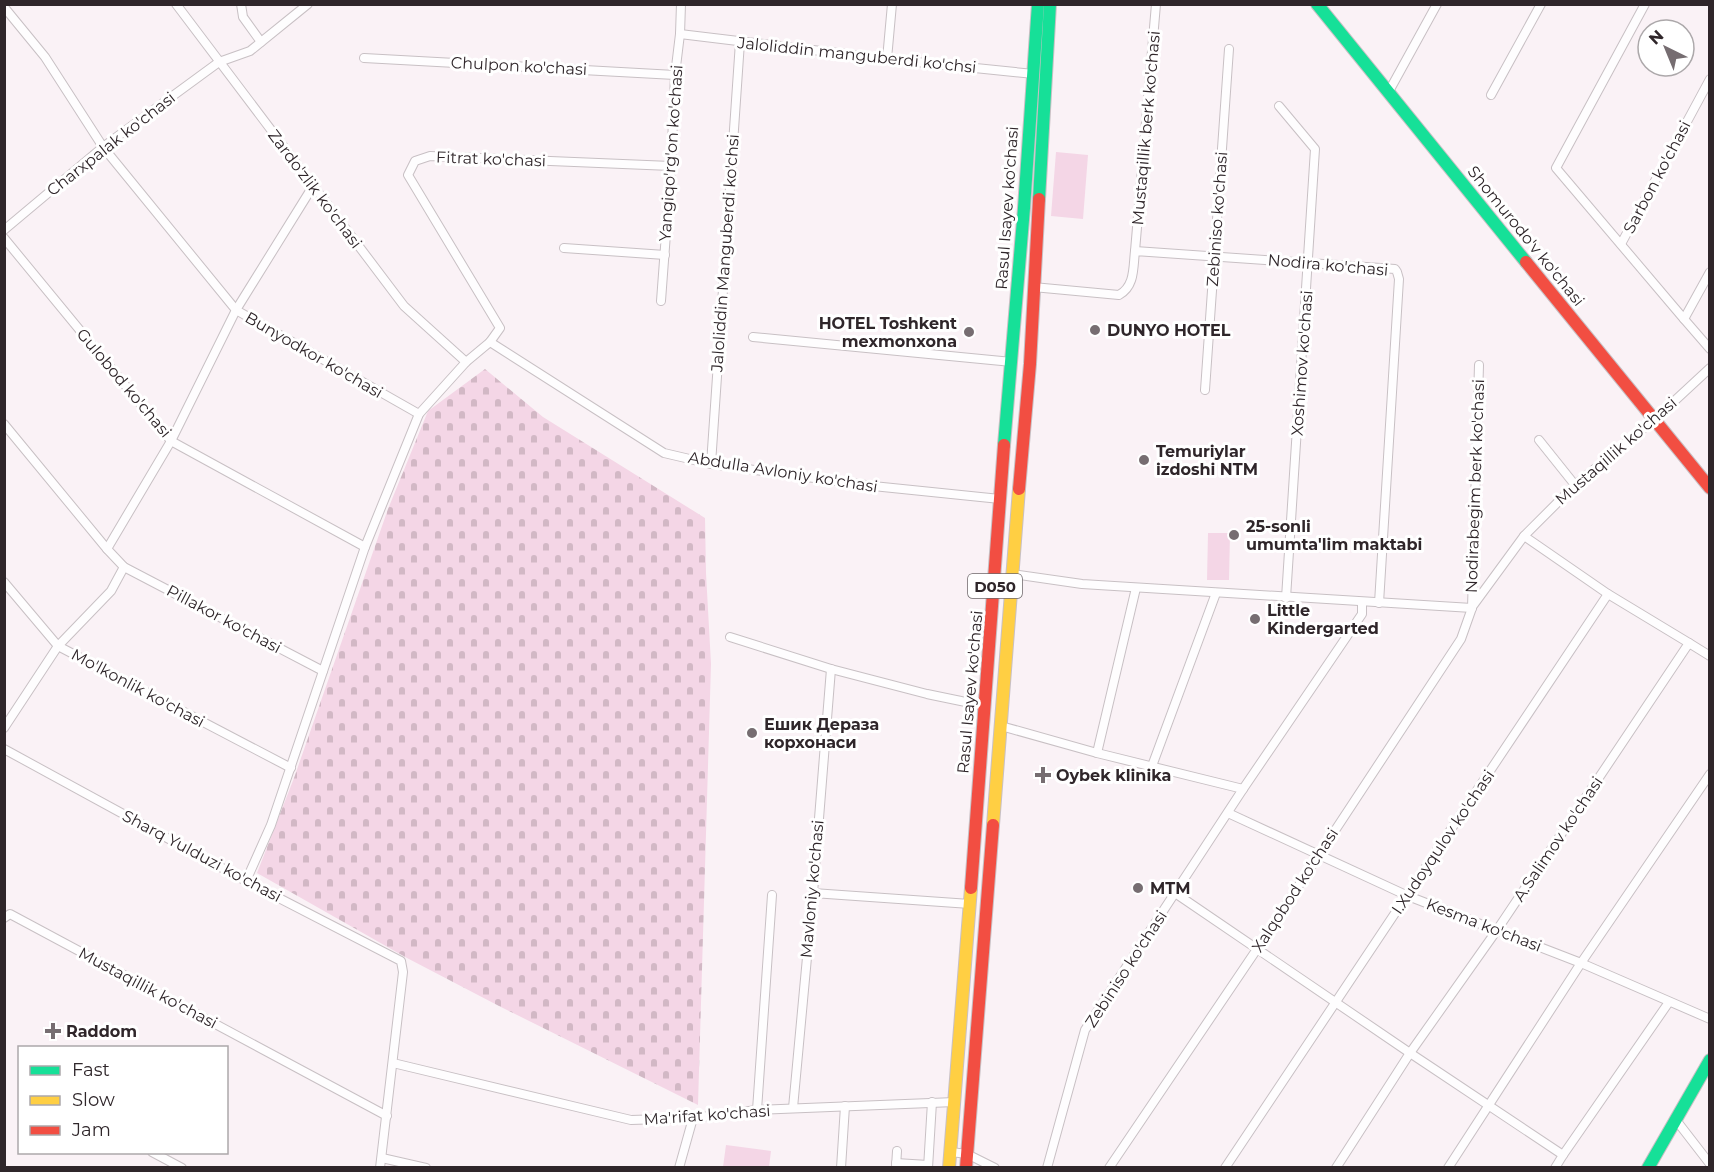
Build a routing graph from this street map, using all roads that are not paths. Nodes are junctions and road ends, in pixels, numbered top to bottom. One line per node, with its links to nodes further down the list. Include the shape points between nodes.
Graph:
1 (176, 4): 20 (street, Zardo'zlik ko'chasi)
2 (241, 4): 15 (street, via 243,17)
3 (308, 4): 15 (street, Charxpalak ko'chasi)
4 (681, 4): 14 (street, Yangiqo'rg'on ko'chasi)
5 (892, 4): 19 (street)
6 (1038, 4): 21 (main road, Rasul Isayev ko'chasi / D050)
7 (1050, 4): 39 (main road, Rasul Isayev ko'chasi / D050)
8 (1156, 4): 34 (street, Mustaqillik berk ko'chasi)
9 (1437, 4): 24 (street)
10 (1541, 4): 25 (street)
11 (1645, 4): 32 (street, Sarbon ko'chasi, via 1556,168)
12 (4, 7): 27 (street, Bunyodkor ko'chasi, via 45,57)
13 (1324, 8): 24 (main road, Shomurodo'v ko'chasi)
14 (680, 34): 16 (street, Jaloliddin manguberdi ko'chsi); 22 (street, Yangiqo'rg'on ko'chasi)
15 (261, 42): 20 (street, Charxpalak ko'chasi, via 250,51)
16 (740, 42): 19 (street, Jaloliddin manguberdi ko'chsi); 57 (street, Jaloliddin Manguberdi ko'chsi)
17 (1229, 49): 36 (street, Zebiniso ko'chasi)
18 (364, 58): 22 (street, Chulpon ko'chasi)
19 (887, 59): 21 (street, Jaloliddin manguberdi ko'chsi)
20 (219, 62): 27 (street, Charxpalak ko'chasi); 29 (street, Zardo'zlik ko'chasi)
21 (1034, 74): 47 (main road, Rasul Isayev ko'chasi / D050)
22 (675, 75): 28 (street, Yangiqo'rg'on ko'chasi)
23 (1710, 79): 32 (street, Sarbon ko'chasi)
24 (1388, 93): 53 (main road, Shomurodo'v ko'chasi)
25 (1491, 95)
26 (1279, 106): 37 (street, Xoshimov ko'chasi, via 1315,149)
27 (103, 147): 30 (street, Charxpalak ko'chasi); 41 (street, Bunyodkor ko'chasi)
28 (671, 166): 35 (street, Yangiqo'rg'on ko'chasi); 44 (street, Fitrat ko'chasi, via 430,156 415,161 408,176 500,328)
29 (313, 186): 41 (street); 46 (street, Zardo'zlik ko'chasi, via 404,306)
30 (4, 230)
31 (4, 238): 56 (street, Gulobod ko'chasi)
32 (1621, 244): 42 (street, Sarbon ko'chasi)
33 (564, 248): 35 (street)
34 (1135, 251): 36 (street, Nodira ko'chasi); 39 (street, via 1131,284 1119,295)
35 (665, 255): 40 (street, Yangiqo'rg'on ko'chasi)
36 (1215, 256): 37 (street, Nodira ko'chasi); 51 (street, Zebiniso ko'chasi)
37 (1309, 262): 70 (street, Xoshimov ko'chasi); 72 (street, Nodira ko'chasi, via 1395,269 1398,274)
38 (1710, 272): 42 (street)
39 (1033, 287): 48 (main road, Rasul Isayev ko'chasi / D050)
40 (661, 301)
41 (236, 310): 52 (street, Bunyodkor ko'chasi); 56 (street)
42 (1684, 319): 45 (street)
43 (753, 337): 47 (street)
44 (490, 342): 46 (street); 57 (street, Abdulla Avloniy ko'chasi, via 664,453)
45 (1710, 349)
46 (466, 362): 52 (street)
47 (1012, 362): 48 (main road); 60 (main road, Rasul Isayev ko'chasi / D050)
48 (1030, 364): 65 (main road, Rasul Isayev ko'chasi / D050)
49 (1479, 365): 73 (street, Nodirabegim berk ko'chasi)
50 (1710, 368): 53 (street, Mustaqillik ko'chasi)
51 (1205, 390)
52 (418, 414): 62 (street)
53 (1655, 419): 58 (street, Mustaqillik ko'chasi); 59 (main road, Shomurodo'v ko'chasi)
54 (4, 424): 63 (street)
55 (1539, 440): 58 (street)
56 (171, 441): 62 (street, Gulobod ko'chasi); 63 (street)
57 (711, 464): 60 (street, Abdulla Avloniy ko'chasi)
58 (1575, 485): 61 (street, Mustaqillik ko'chasi)
59 (1710, 488)
60 (1000, 498): 80 (main road, Rasul Isayev ko'chasi / D050)
61 (1524, 536): 69 (street); 73 (street, Mustaqillik ko'chasi)
62 (365, 547): 79 (street)
63 (107, 549): 64 (street, Pillakor ko'chasi)
64 (124, 567): 76 (street, via 111,591); 79 (street, Pillakor ko'chasi)
65 (1012, 574): 67 (street); 81 (main road, Rasul Isayev ko'chasi / D050)
66 (4, 582): 76 (street, Mo'lkonlik ko'chasi)
67 (1136, 588): 68 (street); 84 (street)
68 (1216, 593): 70 (street); 85 (street)
69 (1608, 594): 75 (street); 95 (street, I.Xudoyqulov ko'chasi)
70 (1286, 598): 71 (street)
71 (1362, 602): 72 (street); 88 (street, Zebiniso ko'chasi, via 1362,614)
72 (1379, 603): 73 (street)
73 (1472, 608): 90 (street, Xalqobod ko'chasi, via 1461,639)
74 (730, 638): 78 (street)
75 (1689, 643): 77 (street); 98 (street, A.Salimov ko'chasi)
76 (58, 646): 82 (street); 86 (street, Mo'lkonlik ko'chasi)
77 (1710, 656)
78 (831, 669): 80 (street); 92 (street, Mavloniy ko'chasi)
79 (323, 671): 86 (street)
80 (986, 706): 96 (main road, Rasul Isayev ko'chasi / D050)
81 (1001, 726): 84 (street); 119 (main road, Rasul Isayev ko'chasi / D050)
82 (4, 728)
83 (4, 749): 91 (street, Sharq Yulduzi ko'chasi)
84 (1097, 753): 85 (street)
85 (1152, 766): 88 (street)
86 (291, 768): 91 (street, via 272,825)
87 (1710, 774): 100 (street)
88 (1243, 789): 89 (street, Zebiniso ko'chasi)
89 (1228, 813): 90 (street, Kesma ko'chasi); 93 (street, Zebiniso ko'chasi)
90 (1318, 855): 95 (street, Kesma ko'chasi); 99 (street, Xalqobod ko'chasi)
91 (246, 881): 106 (street, Sharq Yulduzi ko'chasi, via 401,961)
92 (813, 893): 96 (street); 111 (street, Mavloniy ko'chasi)
93 (1175, 893): 99 (street); 133 (street, Zebiniso ko'chasi, via 1085,1030)
94 (772, 895): 112 (street)
95 (1408, 896): 98 (street, Kesma ko'chasi); 101 (street, I.Xudoyqulov ko'chasi)
96 (970, 904): 108 (main road, Rasul Isayev ko'chasi / D050)
97 (4, 918): 113 (street, Mustaqillik ko'chasi, via 10,914)
98 (1497, 930): 100 (street, Kesma ko'chasi); 104 (street, A.Salimov ko'chasi)
99 (1257, 949): 101 (street); 134 (street, Xalqobod ko'chasi)
100 (1581, 963): 102 (street, Kesma ko'chasi); 110 (street)
101 (1336, 1002): 104 (street); 135 (street, I.Xudoyqulov ko'chasi)
102 (1669, 1002): 103 (street, Kesma ko'chasi); 120 (street)
103 (1710, 1019)
104 (1410, 1053): 110 (street); 136 (street, A.Salimov ko'chasi)
105 (1710, 1060): 115 (main road)
106 (393, 1063): 113 (street); 114 (street, Ma'rifat ko'chasi, via 631,1120)
107 (932, 1102): 108 (street, Ma'rifat ko'chasi); 109 (street, Ma'rifat ko'chasi); 124 (street)
108 (955, 1102): 117 (main road, Rasul Isayev ko'chasi / D050)
109 (845, 1106): 111 (street, Ma'rifat ko'chasi); 129 (street)
110 (1488, 1106): 120 (street); 137 (street)
111 (793, 1108): 112 (street, Ma'rifat ko'chasi)
112 (757, 1110): 114 (street, Ma'rifat ko'chasi)
113 (387, 1116): 121 (street)
114 (693, 1118): 128 (street)
115 (1676, 1120): 122 (street); 139 (main road)
116 (897, 1151): 123 (street)
117 (951, 1152): 119 (street); 130 (main road, Rasul Isayev ko'chasi / D050)
118 (156, 1154): 125 (street)
119 (967, 1154): 131 (main road, Rasul Isayev ko'chasi / D050); 132 (street)
120 (1563, 1155): 138 (street)
121 (382, 1158): 126 (street); 127 (street)
122 (1710, 1164)
123 (896, 1165): 124 (street)
124 (928, 1166)
125 (182, 1167)
126 (381, 1167)
127 (426, 1167)
128 (679, 1167)
129 (840, 1167)
130 (949, 1167)
131 (966, 1167)
132 (995, 1167)
133 (1047, 1167)
134 (1109, 1167)
135 (1225, 1167)
136 (1336, 1167)
137 (1448, 1167)
138 (1555, 1167)
139 (1648, 1167)

